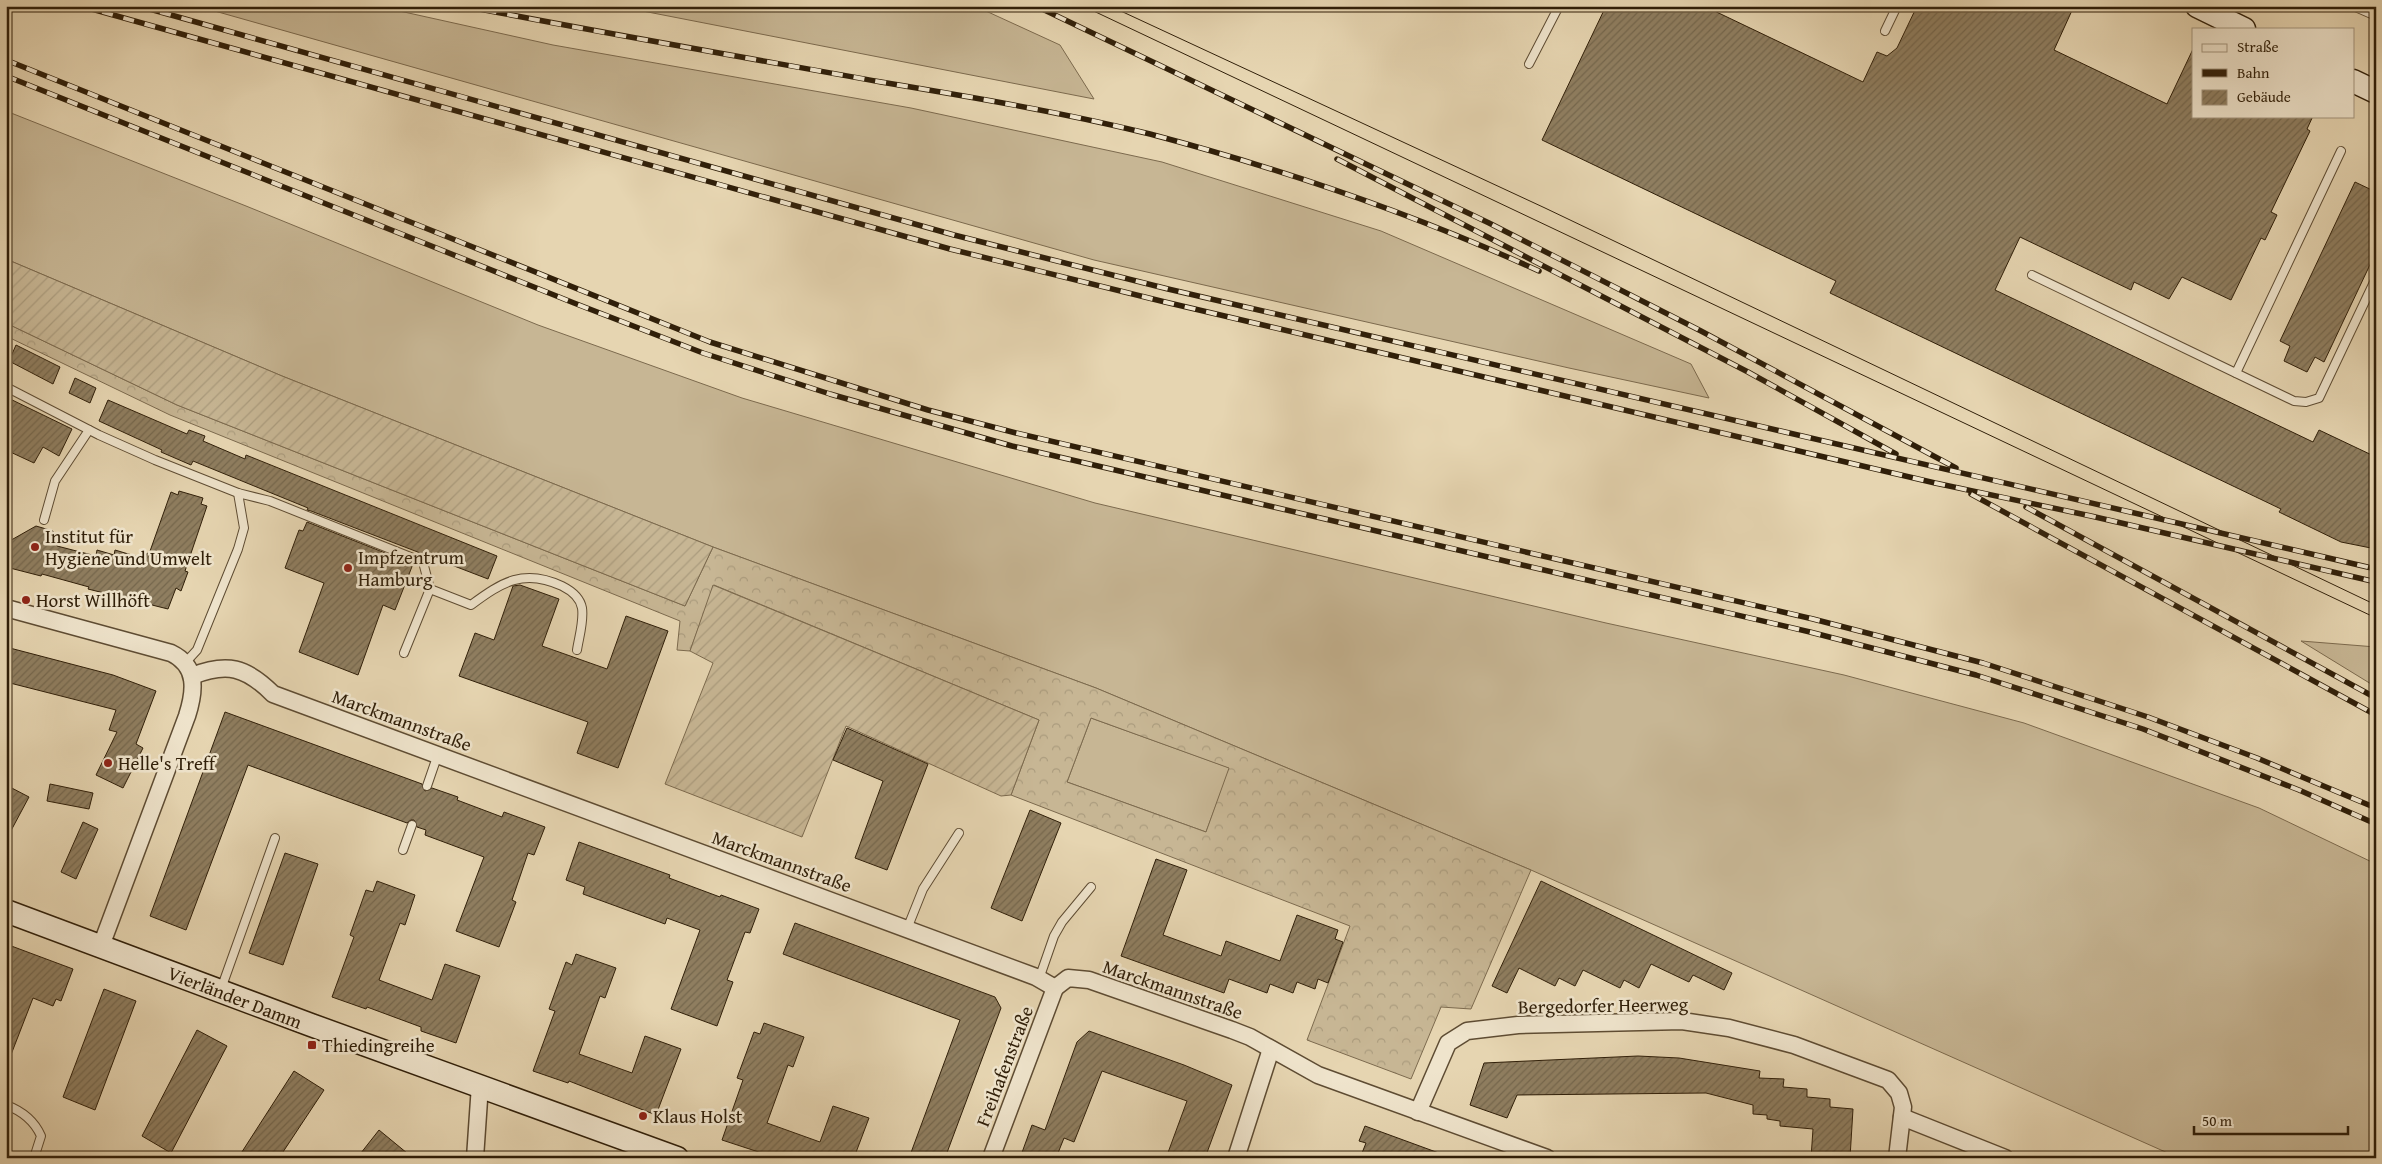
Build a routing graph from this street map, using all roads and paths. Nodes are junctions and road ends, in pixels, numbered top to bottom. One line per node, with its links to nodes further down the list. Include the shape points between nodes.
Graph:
1 (1558, 6): 8 (lane)
2 (1897, 6): 7 (lane)
3 (2197, 6): 6 (street)
4 (2353, 6): 5 (lane)
5 (2376, 16)
6 (2242, 28)
7 (1885, 31)
8 (1529, 64)
9 (2354, 81): 10 (street)
10 (2376, 92)
11 (2342, 151): 14 (lane)
12 (2032, 276): 14 (lane)
13 (2376, 278): 14 (lane, via 2318,398 2294,401)
14 (2236, 373)
15 (6, 387): 16 (lane)
16 (89, 430): 17 (lane); 18 (lane, via 55,481)
17 (238, 493): 19 (lane, via 270,501 423,562); 23 (lane, via 244,528)
18 (44, 520)
19 (430, 589): 21 (lane, via 471,605 508,581 523,577 553,582 570,590 582,606); 22 (lane)
20 (6, 608): 23 (street, via 171,653 181,658)
21 (577, 650)
22 (404, 653)
23 (188, 670): 24 (street, Marckmannstraße, via 236,669 257,678 273,694); 33 (street, via 191,700 187,716)
24 (438, 754): 25 (lane); 32 (street, Marckmannstraße)
25 (427, 786)
26 (412, 825): 29 (lane)
27 (959, 833): 32 (lane, via 923,889)
28 (275, 838): 36 (lane)
29 (403, 850)
30 (1090, 887): 34 (lane, via 1054,936)
31 (6, 911): 33 (street, Vierländer Damm)
32 (907, 929): 34 (street, Marckmannstraße)
33 (101, 946): 36 (street, Vierländer Damm)
34 (1039, 979): 35 (street, Marckmannstraße)
35 (1055, 988): 37 (street, Marckmannstraße, via 1068,978 1089,980 1232,1030); 45 (street, Freihafenstraße)
36 (220, 991): 38 (street, Vierländer Damm)
37 (1271, 1049): 40 (street, Marckmannstraße, via 1318,1075); 46 (street)
38 (480, 1085): 43 (street); 44 (street, Vierländer Damm)
39 (6, 1104): 42 (lane, via 36,1124 41,1136)
40 (1418, 1112): 41 (street, Bergedorfer Heerweg, via 1448,1043 1467,1031 1518,1025 1682,1021 1794,1044 1888,1080 1901,1098); 47 (street, Marckmannstraße)
41 (1902, 1117): 48 (street); 49 (street)
42 (34, 1158)
43 (475, 1158)
44 (677, 1158)
45 (991, 1158)
46 (1236, 1158)
47 (1547, 1158)
48 (1897, 1158)
49 (2005, 1158)

